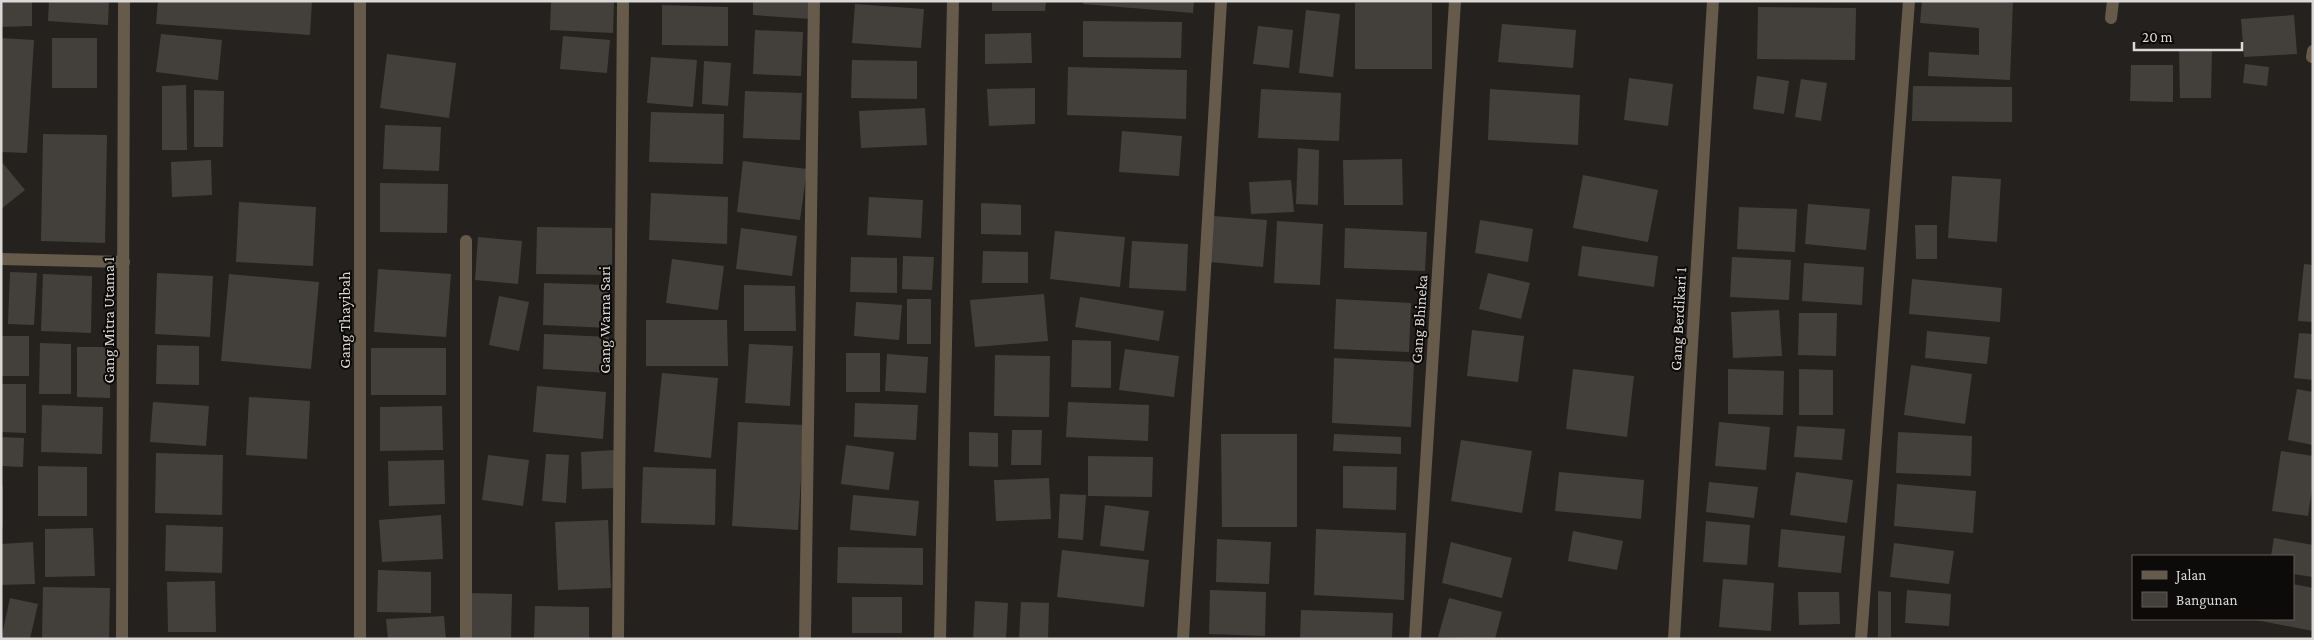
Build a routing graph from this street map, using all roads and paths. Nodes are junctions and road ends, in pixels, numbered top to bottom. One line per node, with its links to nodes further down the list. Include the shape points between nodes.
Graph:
1 (124, 1): 14 (street, Gang Mitra Utama 1)
2 (360, 1): 16 (street, Gang Thayibah)
3 (623, 1): 18 (street, Gang Warna Sari)
4 (814, 1): 19 (street)
5 (953, 1): 20 (street)
6 (1221, 1): 21 (street)
7 (1455, 1): 22 (street, Gang Bhineka)
8 (1713, 1): 23 (street, Gang Berdikari 1)
9 (1908, 1): 24 (street)
10 (2113, 1): 11 (street)
11 (2111, 18)
12 (466, 241): 17 (street)
13 (1, 259): 14 (street)
14 (124, 262): 15 (street, Gang Mitra Utama 1)
15 (122, 639)
16 (360, 639)
17 (466, 639)
18 (618, 639)
19 (805, 639)
20 (940, 639)
21 (1183, 639)
22 (1415, 639)
23 (1674, 639)
24 (1860, 639)

